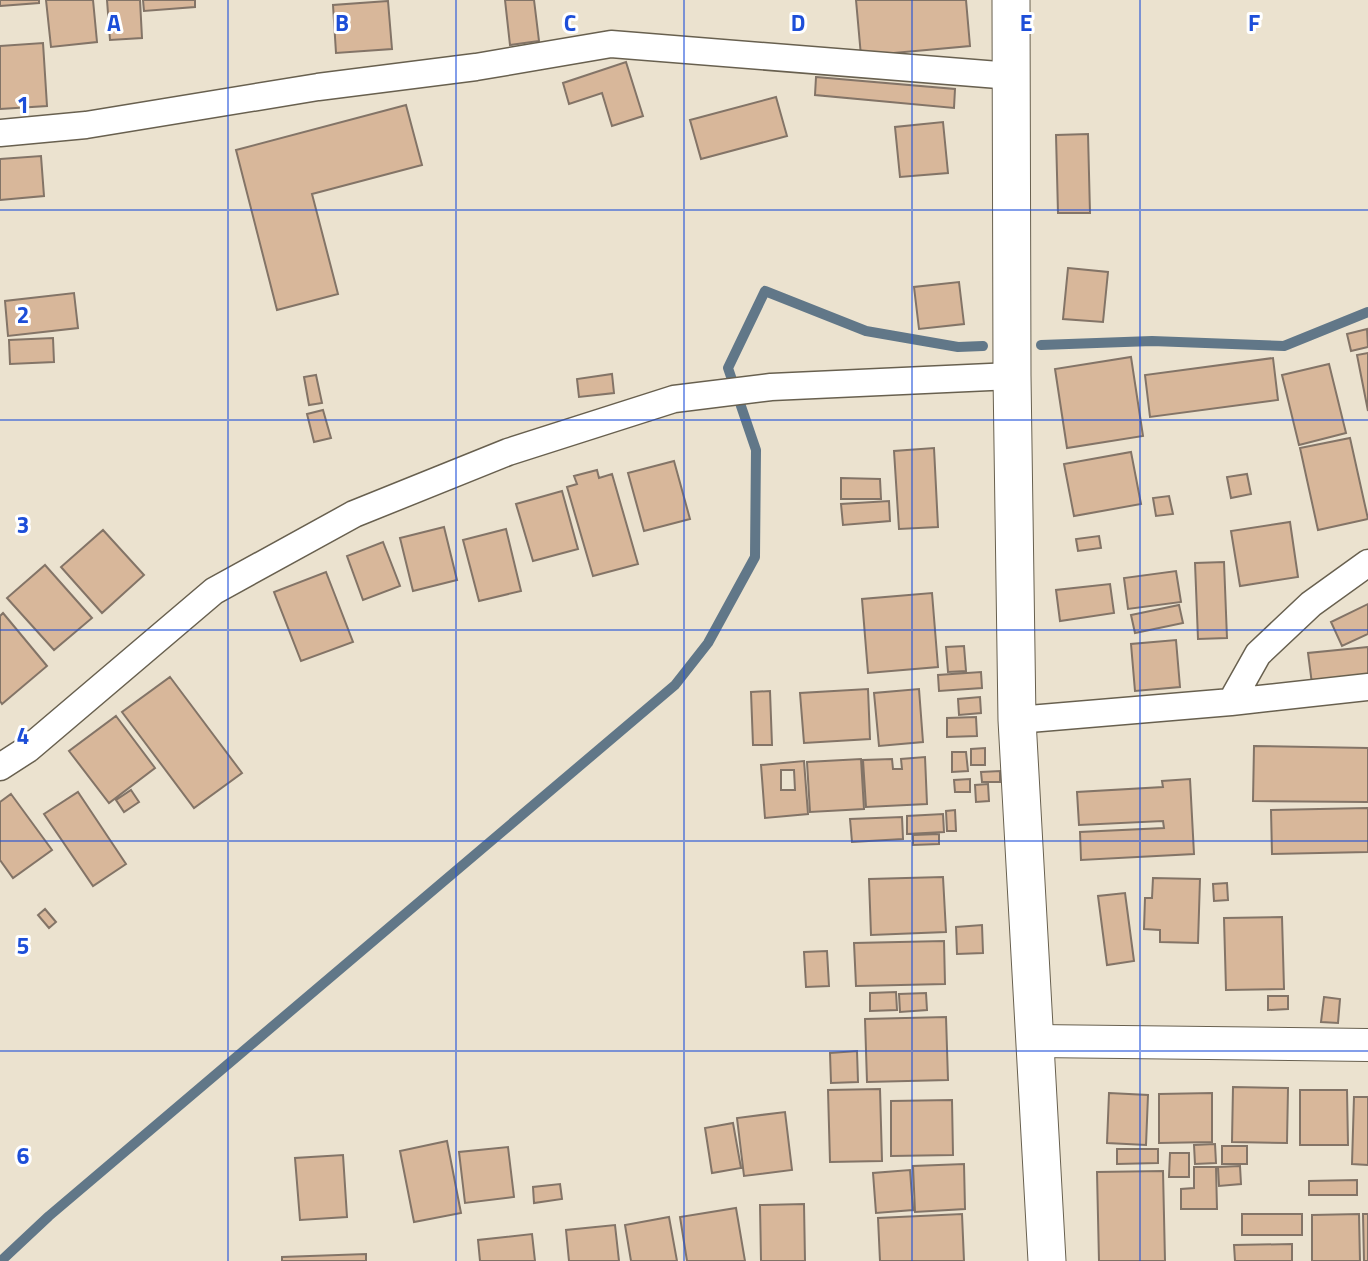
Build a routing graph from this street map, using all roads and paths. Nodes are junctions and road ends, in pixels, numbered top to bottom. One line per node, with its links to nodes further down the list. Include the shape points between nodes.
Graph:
1 (1011, 0): 2 (main road)
2 (1011, 76): 3 (street, via 611,44 86,125); 4 (main road)
3 (0, 134)
4 (1012, 376): 8 (main road); 9 (street, via 771,387 674,399 508,452 342,520 214,591 28,749)
5 (1368, 563): 7 (street, via 1311,604 1258,654)
6 (1368, 687): 7 (street)
7 (1231, 702): 8 (street)
8 (1017, 720): 10 (main road)
9 (0, 767)
10 (1035, 1041): 11 (street); 12 (main road)
11 (1368, 1045)
12 (1047, 1261)

